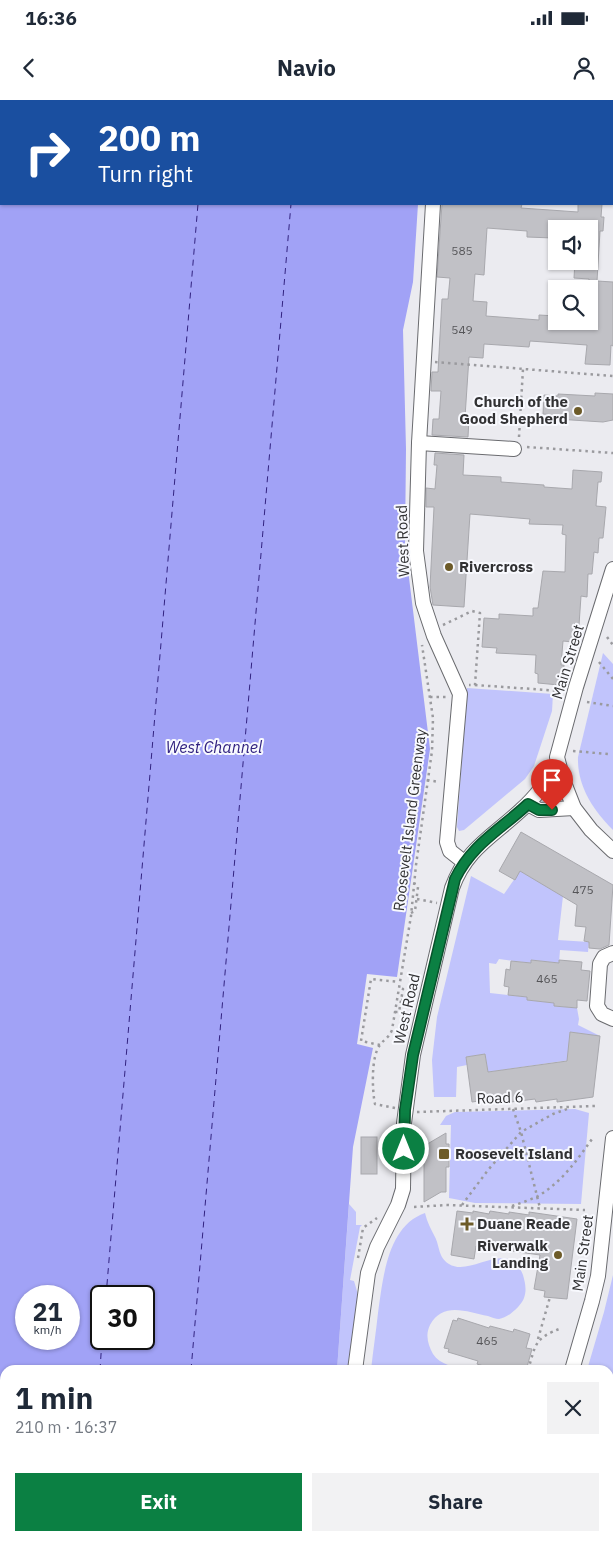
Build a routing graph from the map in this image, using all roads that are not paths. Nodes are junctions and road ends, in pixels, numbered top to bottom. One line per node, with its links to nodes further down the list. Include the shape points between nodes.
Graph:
1 (433, 205): 2 (street, West Road)
2 (419, 443): 3 (street); 9 (street, West Road, via 416,550 426,633 460,694 447,842 450,851)
3 (517, 444)
4 (613, 569): 5 (street, Main Street, via 568,717 557,757)
5 (558, 765): 6 (street, Main Street); 7 (street, Main Street)
6 (528, 804): 7 (street, via 539,810); 9 (street, West Road, via 475,848)
7 (574, 808): 8 (street, Main Street)
8 (613, 851)
9 (464, 862): 15 (street, West Road, via 452,888 415,1046 405,1110 403,1189 370,1266)
10 (613, 952): 11 (street, via 600,964 597,1006 602,1014)
11 (613, 1019)
12 (613, 1138): 13 (street, Main Street)
13 (610, 1193): 14 (street, Main Street)
14 (608, 1223): 16 (street, Main Street, via 595,1290)
15 (356, 1365)
16 (573, 1365)

